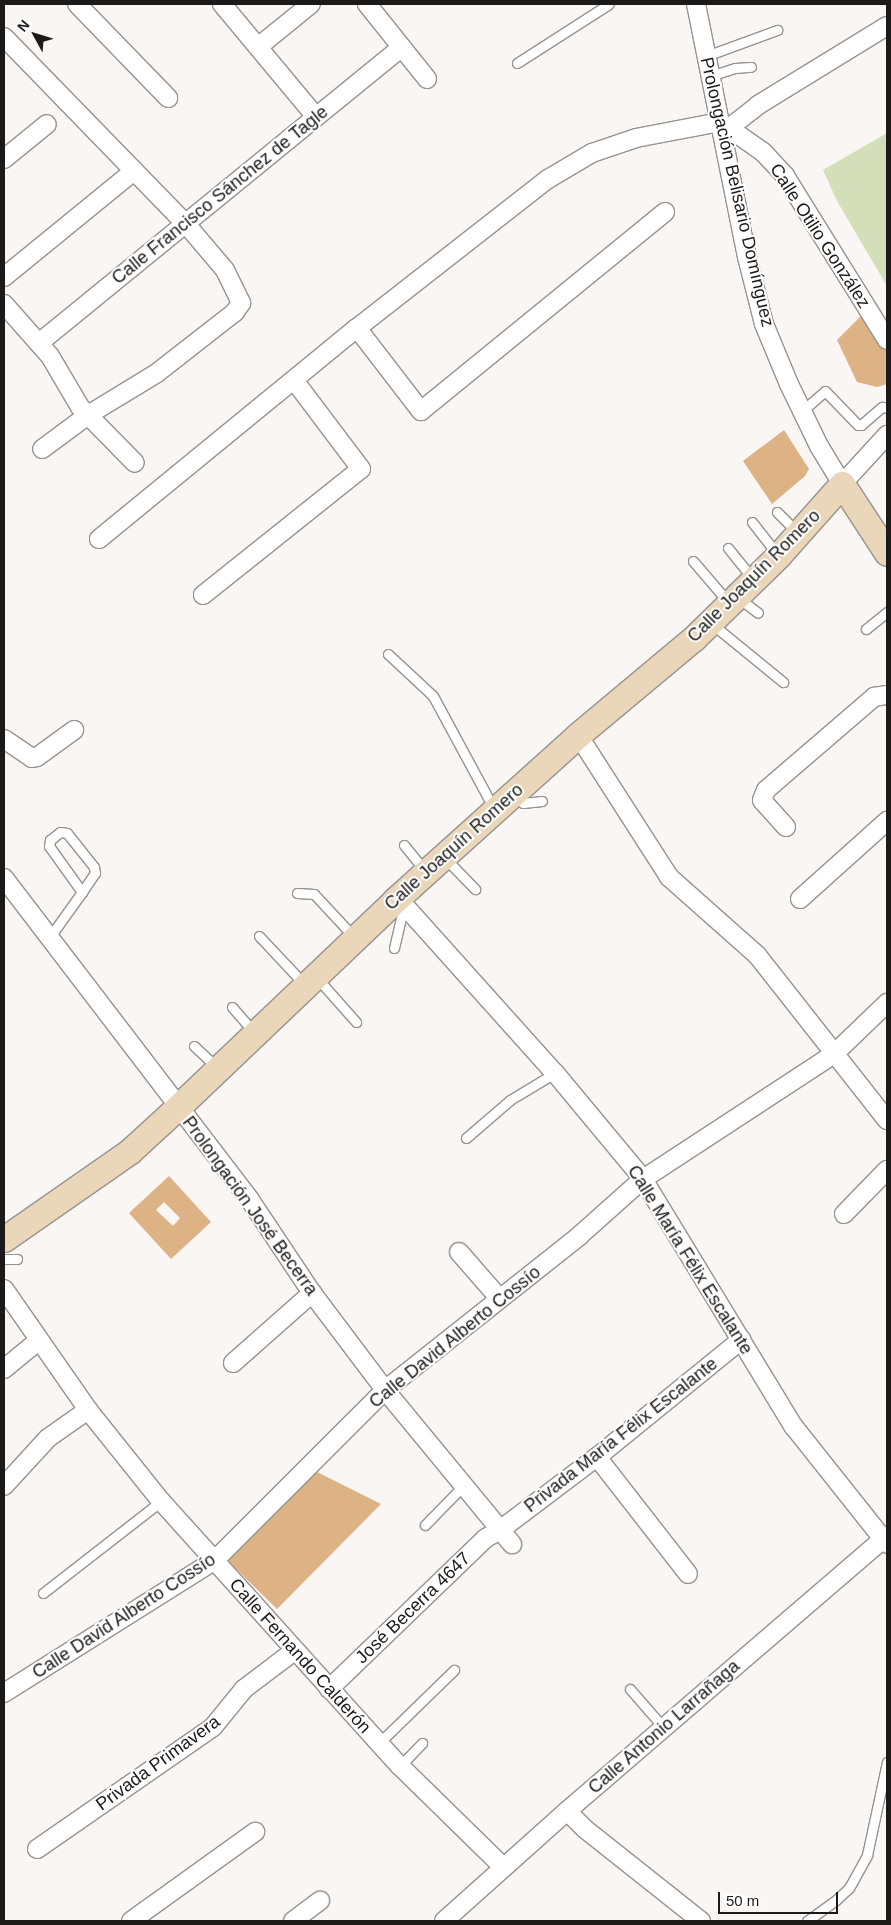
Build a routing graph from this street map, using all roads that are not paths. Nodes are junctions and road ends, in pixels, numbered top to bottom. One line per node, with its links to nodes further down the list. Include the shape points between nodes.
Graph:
1 (77, 4): 17 (street)
2 (222, 4): 10 (street)
3 (311, 4): 10 (street)
4 (367, 4): 11 (street)
5 (609, 4): 13 (lane)
6 (696, 4): 12 (street, Prolongación Belisario Domínguez)
7 (887, 26): 21 (street)
8 (777, 30): 12 (lane)
9 (4, 37): 24 (street)
10 (258, 47): 19 (street)
11 (402, 48): 16 (street); 19 (street, Calle Francisco Sánchez de Tagle)
12 (706, 56): 15 (street, Prolongación Belisario Domínguez)
13 (517, 63)
14 (750, 67): 15 (lane)
15 (710, 76): 18 (street, Prolongación Belisario Domínguez)
16 (427, 79)
17 (168, 98)
18 (716, 101): 21 (street, Prolongación Belisario Domínguez); 22 (street)
19 (316, 117): 26 (street, Calle Francisco Sánchez de Tagle)
20 (47, 124): 23 (street)
21 (724, 125): 22 (street); 30 (street, Calle Otilio González, via 763,152 785,176); 34 (street, Prolongación Belisario Domínguez, via 747,257 764,324)
22 (687, 128): 29 (street, via 636,138 592,153 548,179)
23 (4, 159)
24 (134, 171): 26 (street); 27 (street)
25 (665, 212): 29 (street, via 421,411)
26 (186, 224): 31 (street, Calle Francisco Sánchez de Tagle); 35 (street, via 225,270 241,303 235,312 157,373)
27 (4, 277)
28 (4, 304): 31 (street)
29 (357, 328): 32 (street)
30 (887, 340)
31 (38, 343): 35 (street)
32 (294, 380): 43 (street); 49 (street, via 361,469)
33 (887, 408): 34 (lane, via 882,407 861,425 854,424 825,391)
34 (802, 411): 39 (street, Prolongación Belisario Domínguez)
35 (88, 414): 37 (street); 38 (street)
36 (887, 436): 39 (street, Calle Joaquín Romero)
37 (42, 449)
38 (135, 464)
39 (842, 484): 42 (street, Calle Joaquín Romero); 45 (street)
40 (777, 512): 42 (lane)
41 (752, 522): 46 (lane)
42 (798, 534): 46 (street, Calle Joaquín Romero)
43 (100, 539)
44 (728, 548): 48 (lane)
45 (887, 553)
46 (778, 556): 48 (street, Calle Joaquín Romero)
47 (693, 561): 48 (lane)
48 (740, 594): 51 (lane); 52 (street, Calle Joaquín Romero)
49 (204, 595)
50 (887, 612): 53 (lane)
51 (758, 613)
52 (710, 622): 55 (lane); 58 (street, Calle Joaquín Romero)
53 (866, 629)
54 (388, 654): 61 (lane, via 433,696)
55 (783, 682)
56 (887, 695): 63 (street, via 874,697 766,790 762,800)
57 (74, 730): 59 (street, via 32,758)
58 (578, 735): 61 (street, Calle Joaquín Romero); 82 (street, via 669,877 757,955)
59 (4, 739)
60 (542, 801): 61 (lane)
61 (503, 803): 65 (street, Calle Joaquín Romero)
62 (887, 821): 70 (street)
63 (786, 827)
64 (404, 845): 65 (lane)
65 (434, 864): 67 (lane); 71 (street, Calle Joaquín Romero)
66 (4, 878): 73 (street, Prolongación José Becerra)
67 (476, 889)
68 (82, 892): 68 (lane, via 49,846 50,840 60,832 67,833 94,867 95,873); 73 (lane)
69 (298, 893): 74 (lane, via 310,892 322,900)
70 (800, 899)
71 (400, 903): 74 (street, Calle Joaquín Romero); 75 (lane); 84 (street, Calle María Félix Escalante)
72 (259, 936): 76 (lane)
73 (49, 938): 85 (street, Prolongación José Becerra)
74 (355, 938): 76 (street, Calle Joaquín Romero)
75 (394, 948)
76 (310, 980): 79 (lane); 80 (street, Calle Joaquín Romero)
77 (887, 1003): 82 (street, Calle David Alberto Cossío)
78 (232, 1007): 80 (lane)
79 (356, 1022)
80 (254, 1033): 83 (street, Calle Joaquín Romero)
81 (194, 1046): 83 (lane)
82 (834, 1054): 86 (street); 89 (street, Calle David Alberto Cossío)
83 (218, 1068): 85 (street, Calle Joaquín Romero)
84 (555, 1073): 87 (lane, via 510,1100); 89 (street, Calle María Félix Escalante)
85 (178, 1107): 91 (street, Calle Joaquín Romero, via 130,1151); 95 (street, Prolongación José Becerra, via 250,1200)
86 (887, 1119)
87 (466, 1138)
88 (887, 1170): 90 (street)
89 (643, 1179): 96 (street, Calle David Alberto Cossío); 97 (street, Calle María Félix Escalante)
90 (844, 1214)
91 (10, 1249): 93 (lane)
92 (459, 1252): 96 (street)
93 (4, 1259)
94 (4, 1289): 98 (street, Calle Fernando Calderón)
95 (312, 1293): 99 (street); 101 (street, Prolongación José Becerra)
96 (500, 1299): 101 (street, Calle David Alberto Cossío)
97 (741, 1340): 103 (street, Privada María Félix Escalante); 109 (street, Calle María Félix Escalante, via 794,1427)
98 (38, 1341): 100 (street); 102 (street, Calle Fernando Calderón)
99 (233, 1363)
100 (4, 1369)
101 (386, 1390): 104 (street, Prolongación José Becerra); 111 (street, Calle David Alberto Cossío)
102 (88, 1410): 105 (street, via 48,1438); 106 (street, Calle Fernando Calderón)
103 (596, 1458): 108 (street, Privada María Félix Escalante); 112 (street)
104 (464, 1485): 107 (lane); 108 (street, Prolongación José Becerra)
105 (4, 1486)
106 (161, 1501): 111 (street, Calle Fernando Calderón); 113 (lane)
107 (425, 1525)
108 (500, 1530): 110 (street, Prolongación José Becerra); 116 (street, José Becerra 4647, via 486,1538)
109 (886, 1540): 119 (street, Calle Antonio Larrañaga)
110 (512, 1544)
111 (214, 1561): 114 (street, Calle Fernando Calderón); 118 (street, Calle David Alberto Cossío)
112 (688, 1574)
113 (43, 1592)
114 (294, 1651): 116 (street, Calle Fernando Calderón); 126 (street, Privada Primavera, via 244,1689 213,1727)
115 (454, 1670): 120 (lane)
116 (329, 1689): 120 (street, Calle Fernando Calderón)
117 (630, 1689): 119 (lane)
118 (4, 1693)
119 (663, 1727): 124 (street, Calle Antonio Larrañaga)
120 (379, 1743): 123 (street, Calle Fernando Calderón)
121 (422, 1743): 123 (lane)
122 (887, 1762): 133 (lane, via 867,1855 849,1888)
123 (400, 1766): 127 (street, Calle Fernando Calderón)
124 (567, 1811): 127 (street, Calle Antonio Larrañaga); 132 (street)
125 (255, 1832): 129 (street)
126 (38, 1849)
127 (503, 1867): 131 (street, Calle Antonio Larrañaga)
128 (320, 1901): 130 (street)
129 (141, 1918)
130 (293, 1921)
131 (444, 1921)
132 (701, 1921)
133 (807, 1921)

